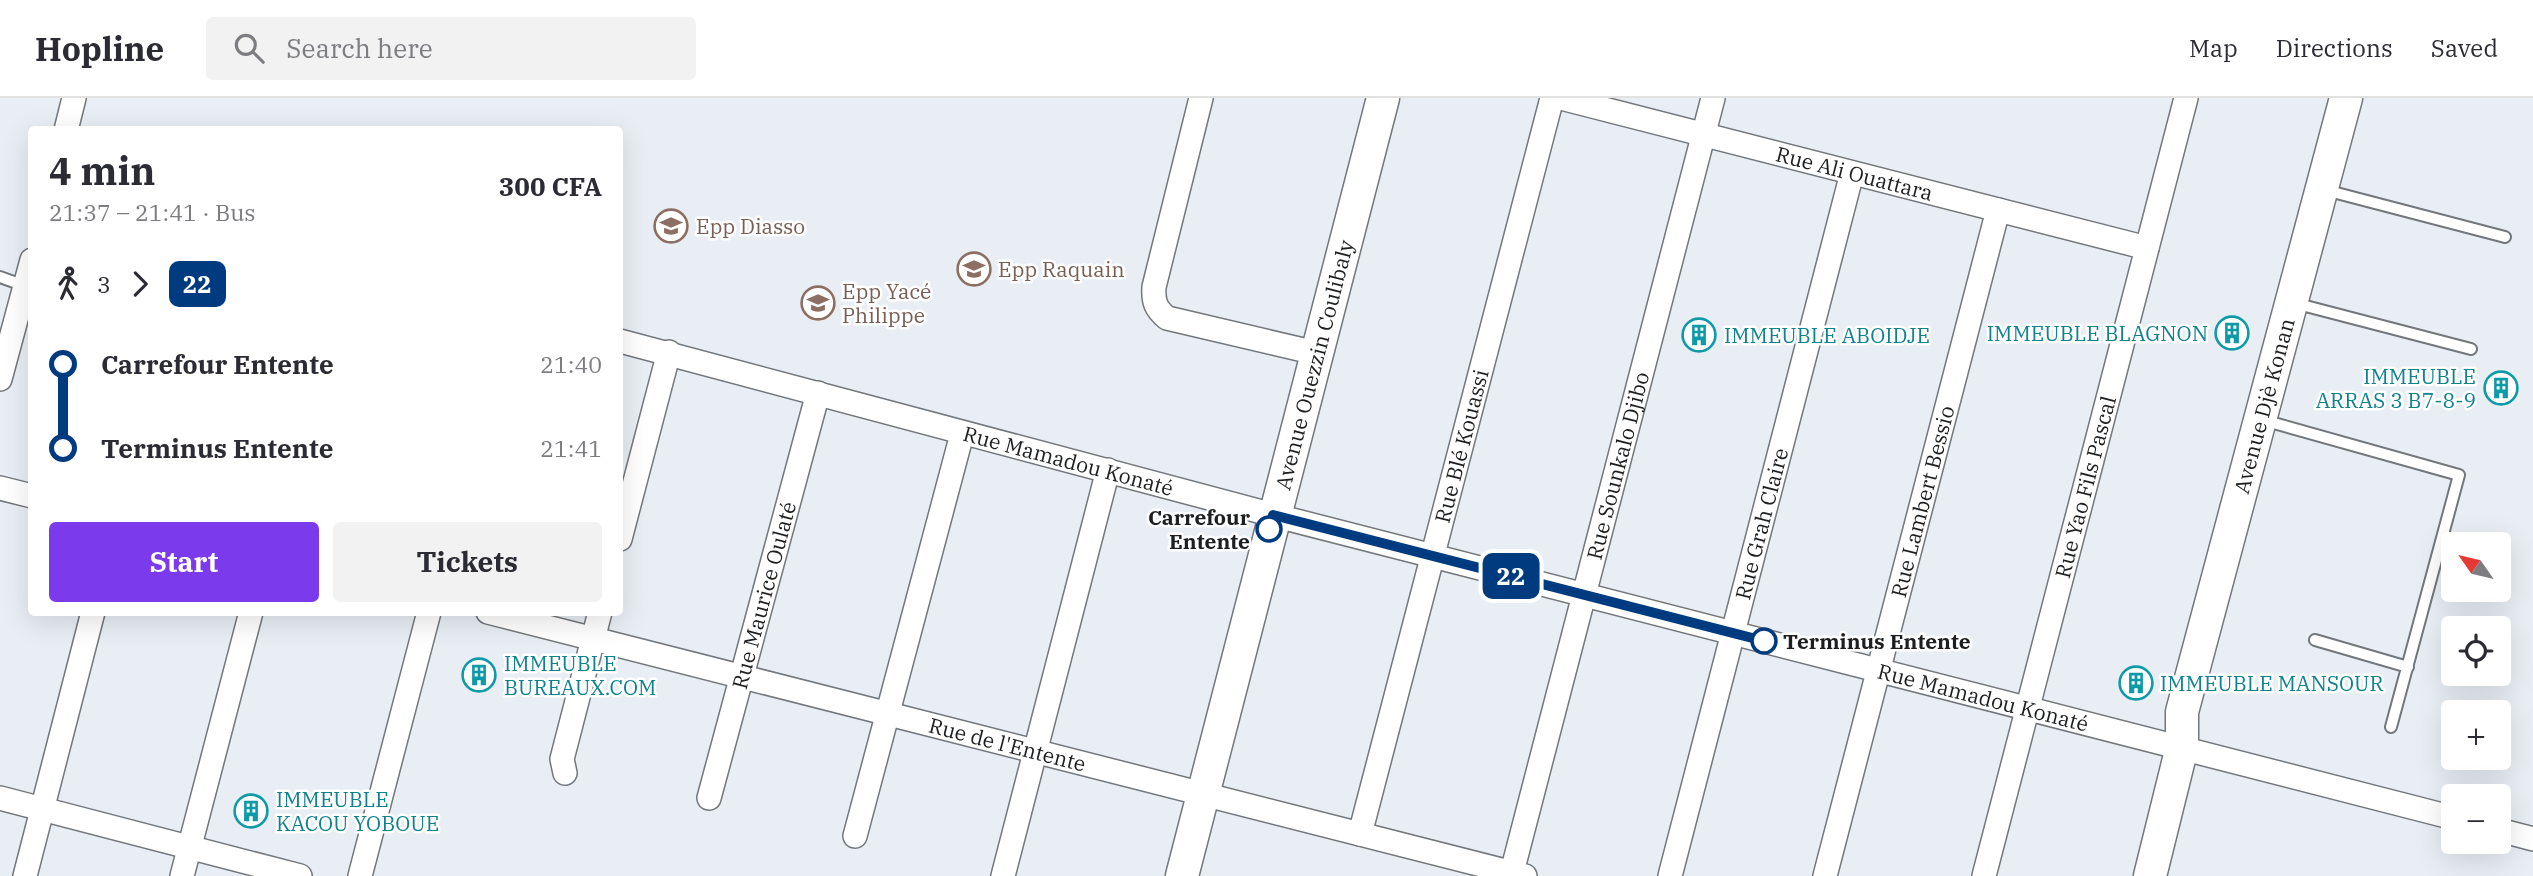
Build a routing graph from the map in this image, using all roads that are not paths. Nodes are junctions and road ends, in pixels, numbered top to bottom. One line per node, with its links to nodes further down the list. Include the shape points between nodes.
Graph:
1 (74, 98): 9 (street)
2 (1202, 98): 23 (street, via 1154,287 1158,311 1167,318)
3 (1383, 98): 23 (street, Avenue Ouezzin Coulibaly)
4 (1552, 98): 33 (street, Rue Blé Kouassi)
5 (1561, 98): 10 (street, Rue Ali Ouattara)
6 (1713, 98): 10 (street, Rue Sounkalo Djibo)
7 (2186, 98): 15 (street, Rue Yao Fils Pascal)
8 (2346, 98): 12 (street, Avenue Djè Konan)
9 (67, 126)
10 (1704, 135): 11 (street, Rue Ali Ouattara); 34 (street, Rue Sounkalo Djibo)
11 (1852, 173): 13 (street, Rue Ali Ouattara); 40 (street, Rue Grah Claire)
12 (2322, 189): 14 (lane); 19 (street, Avenue Djè Konan)
13 (1998, 210): 15 (street, Rue Ali Ouattara); 44 (street, Rue Lambert Bessio)
14 (2505, 236)
15 (2147, 248): 46 (street, Rue Yao Fils Pascal)
16 (28, 275): 18 (street)
17 (0, 277): 18 (lane)
18 (25, 286): 24 (street)
19 (2292, 302): 21 (lane); 26 (street, Avenue Djè Konan)
20 (623, 342): 22 (street, Rue Mamadou Konaté)
21 (2471, 349)
22 (669, 352): 25 (street, Rue Mamadou Konaté); 32 (street)
23 (1316, 353): 31 (street, Avenue Ouezzin Coulibaly)
24 (0, 379)
25 (818, 393): 27 (street, Rue Mamadou Konaté); 45 (street, Rue Maurice Oulaté)
26 (2261, 419): 43 (lane, via 2459,475); 49 (street, Avenue Djè Konan)
27 (962, 434): 28 (street, Rue Mamadou Konaté); 47 (street)
28 (1108, 470): 31 (street, Rue Mamadou Konaté); 50 (street)
29 (0, 488): 30 (street)
30 (28, 495)
31 (1273, 515): 33 (street, Rue Mamadou Konaté); 52 (street, Avenue Ouezzin Coulibaly)
32 (623, 528)
33 (1433, 556): 34 (street, Rue Mamadou Konaté); 58 (street, Rue Blé Kouassi)
34 (1584, 594): 40 (street, Rue Mamadou Konaté); 62 (street, Rue Sounkalo Djibo)
35 (92, 616): 55 (street)
36 (250, 616): 61 (street)
37 (428, 616): 66 (street)
38 (504, 616): 41 (street, Rue de l'Entente)
39 (599, 616): 41 (street)
40 (1733, 633): 44 (street, Rue Mamadou Konaté); 69 (street, Rue Grah Claire)
41 (593, 639): 45 (street, Rue de l'Entente); 51 (street, via 562,759)
42 (2315, 640): 43 (lane)
43 (2408, 667): 48 (lane)
44 (1879, 670): 46 (street, Rue Mamadou Konaté); 70 (street, Rue Lambert Bessio)
45 (741, 677): 47 (street, Rue de l'Entente); 54 (street, Rue Maurice Oulaté)
46 (2028, 708): 49 (street, Rue Mamadou Konaté); 71 (street, Rue Yao Fils Pascal)
47 (887, 714): 50 (street, Rue de l'Entente); 59 (street)
48 (2391, 727)
49 (2172, 744): 56 (street, Rue Mamadou Konaté); 72 (street, Avenue Djè Konan); 73 (street, Avenue Djè Konan)
50 (1035, 751): 52 (street, Rue de l'Entente); 67 (street)
51 (565, 773)
52 (1203, 795): 58 (street, Rue de l'Entente); 68 (street, Avenue Ouezzin Coulibaly)
53 (0, 798): 55 (street)
54 (709, 798)
55 (41, 809): 61 (street); 63 (street)
56 (2441, 815)
57 (2511, 833): 60 (street)
58 (1360, 834): 62 (street, Rue de l'Entente)
59 (855, 836)
60 (2533, 839)
61 (189, 847): 64 (street); 65 (street)
62 (1516, 875)
63 (25, 876)
64 (182, 876)
65 (300, 876)
66 (360, 876)
67 (1003, 876)
68 (1182, 876)
69 (1670, 876)
70 (1825, 876)
71 (1984, 876)
72 (2128, 876)
73 (2150, 876)

